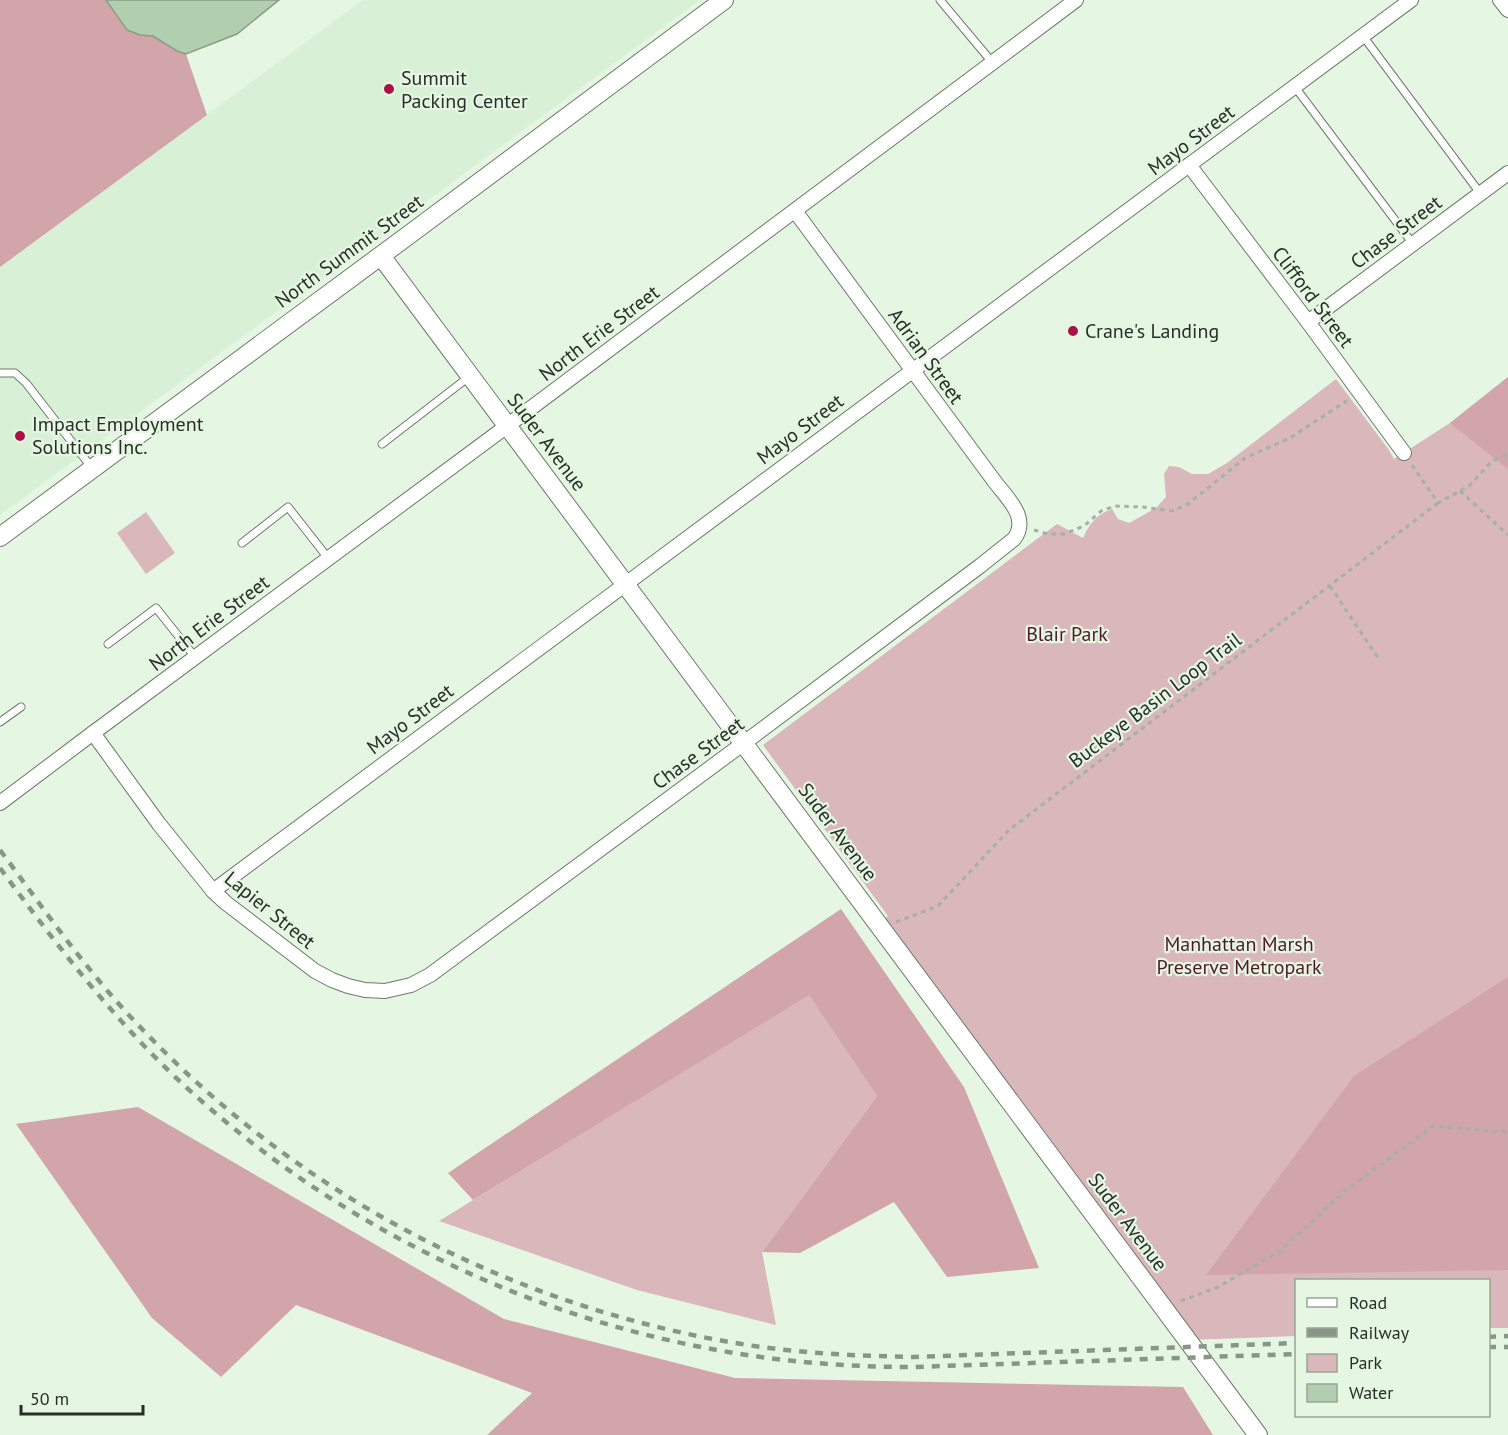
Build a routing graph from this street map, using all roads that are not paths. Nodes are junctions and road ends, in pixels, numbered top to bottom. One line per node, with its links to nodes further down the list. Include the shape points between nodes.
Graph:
1 (724, 0): 15 (street, North Summit Street)
2 (940, 0): 8 (lane)
3 (1076, 0): 8 (street, North Erie Street)
4 (1412, 0): 7 (street, Mayo Street)
5 (1500, 0): 6 (street)
6 (1508, 10)
7 (1363, 36): 9 (street, Mayo Street); 12 (lane)
8 (992, 62): 13 (street, North Erie Street)
9 (1294, 87): 10 (street, Mayo Street); 14 (lane)
10 (1189, 165): 16 (street, Clifford Street); 17 (street, Mayo Street)
11 (1508, 173): 12 (street, Chase Street)
12 (1480, 193): 14 (street, Chase Street)
13 (795, 211): 17 (street, Adrian Street); 20 (street, North Erie Street)
14 (1413, 244): 16 (street, Chase Street)
15 (381, 256): 19 (street, Suder Avenue); 23 (street, North Summit Street)
16 (1308, 322): 22 (street, Clifford Street)
17 (913, 370): 24 (street, Adrian Street, via 1015,508); 28 (street, Mayo Street)
18 (0, 373): 23 (lane, via 15,373 26,383)
19 (470, 376): 20 (street, Suder Avenue); 21 (lane)
20 (507, 426): 27 (street, North Erie Street); 28 (street, Suder Avenue)
21 (382, 444)
22 (1404, 453)
23 (92, 468): 25 (street, North Summit Street)
24 (1020, 526): 34 (street, Chase Street, via 1014,539 980,566)
25 (0, 537)
26 (242, 543): 27 (lane, via 288,507)
27 (328, 558): 30 (street, North Erie Street)
28 (625, 584): 34 (street, Suder Avenue); 36 (street, Mayo Street)
29 (108, 644): 30 (lane, via 156,608)
30 (195, 657): 33 (street, North Erie Street)
31 (21, 707): 32 (lane)
32 (0, 722)
33 (93, 733): 35 (street, North Erie Street); 36 (street, Lapier Street)
34 (744, 743): 37 (street, Chase Street, via 429,975 411,985); 38 (street, Suder Avenue)
35 (0, 802)
36 (213, 891): 37 (street, Lapier Street, via 315,971 348,986)
37 (385, 991)
38 (1258, 1435)

